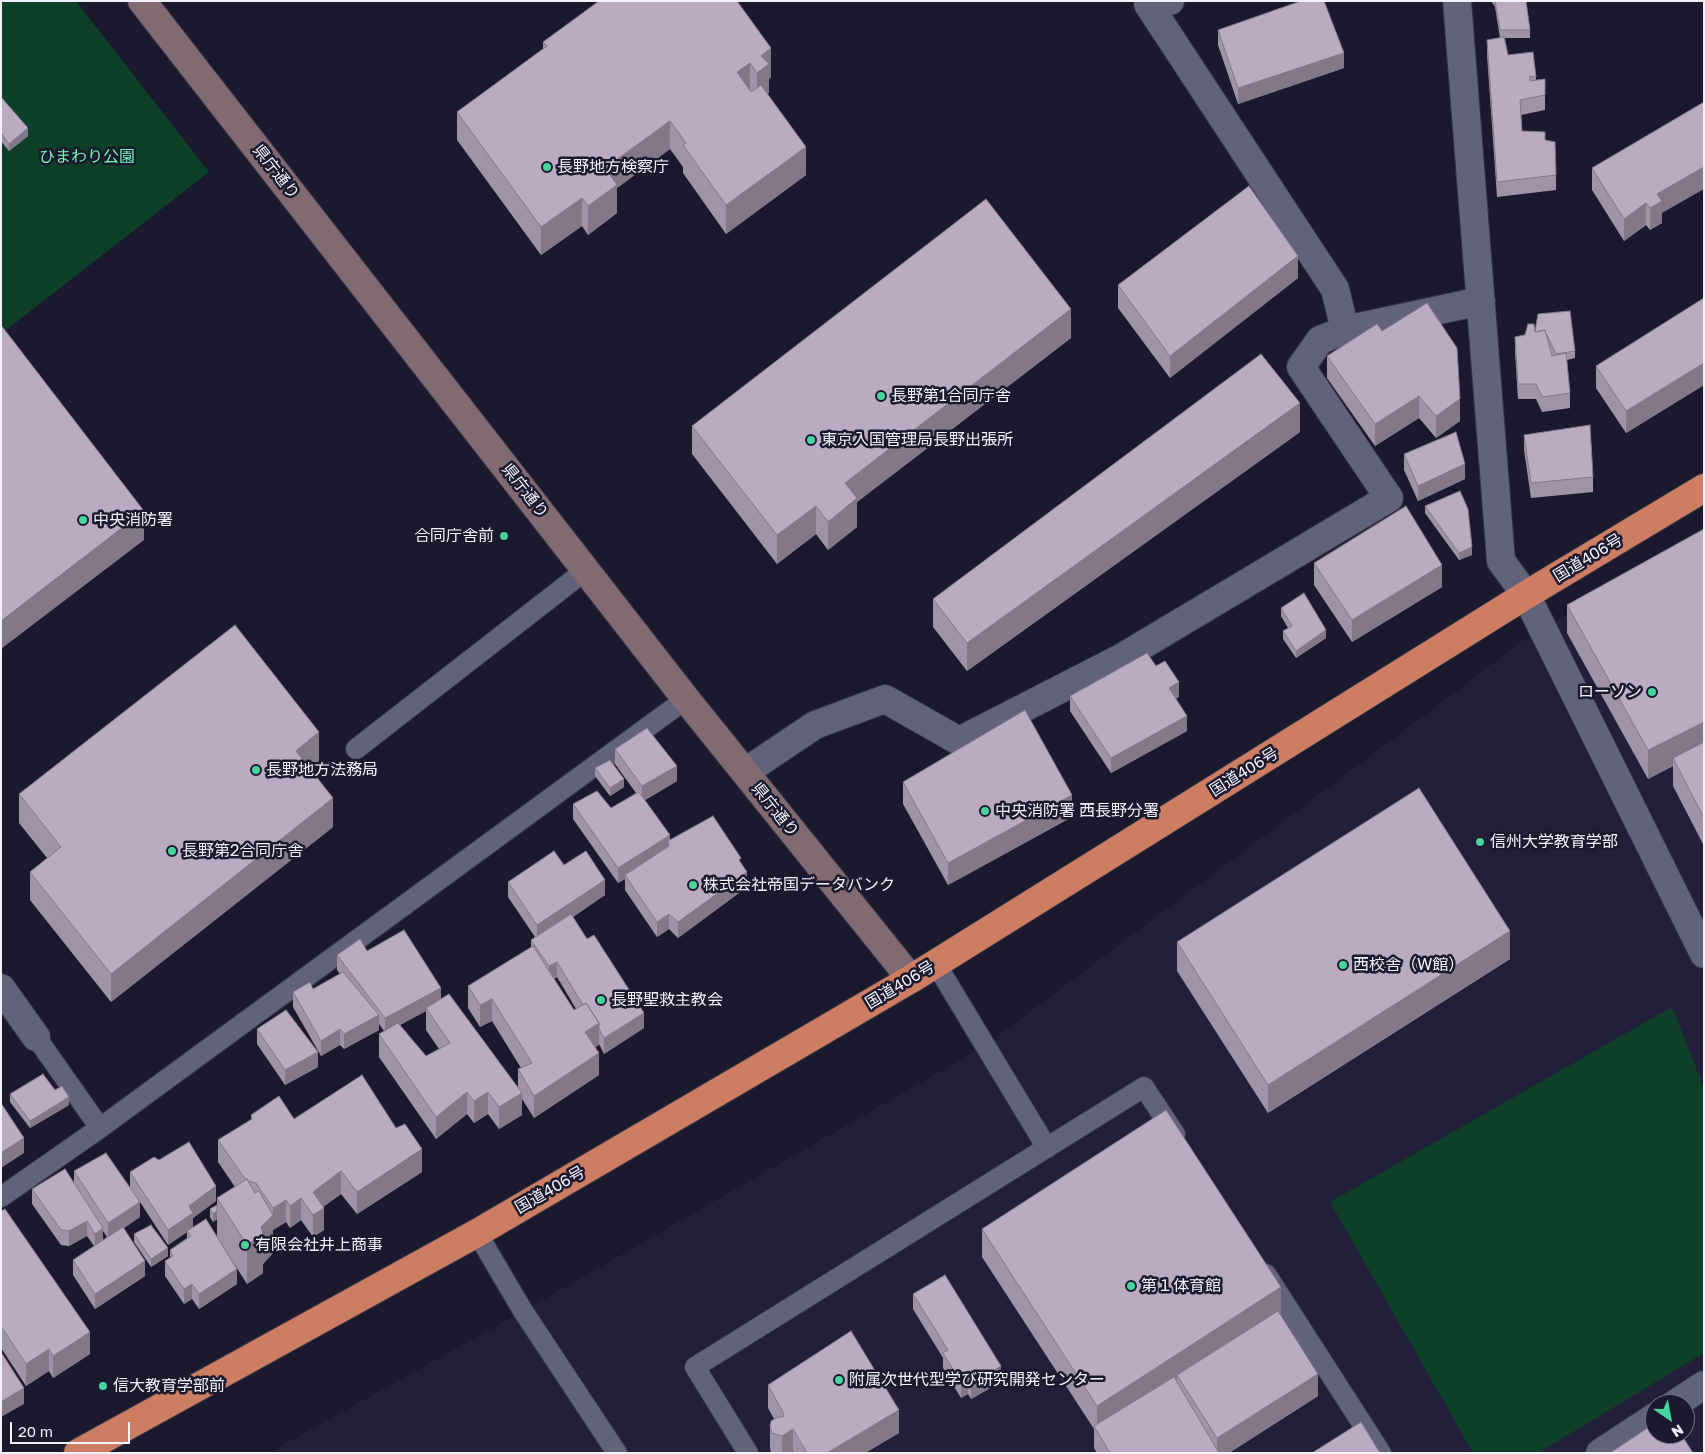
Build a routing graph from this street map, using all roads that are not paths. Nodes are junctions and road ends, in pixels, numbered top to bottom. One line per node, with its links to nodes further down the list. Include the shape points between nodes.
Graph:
1 (142, 1): 7 (main road, 県庁通り)
2 (1170, 1): 5 (street, via 1148,4 1335,290)
3 (1457, 1): 4 (street)
4 (1480, 301): 5 (street); 8 (street, via 1501,561)
5 (1345, 330): 11 (street, via 1320,340 1301,366 1389,498 1121,658 959,741 885,699 815,725)
6 (1704, 488): 8 (highway, 国道406号)
7 (586, 570): 9 (main road, 県庁通り); 10 (lane)
8 (1526, 595): 12 (street); 13 (highway, 国道406号)
9 (686, 699): 11 (main road, 県庁通り); 17 (lane)
10 (356, 749)
11 (744, 772): 14 (main road, 県庁通り)
12 (1704, 954)
13 (936, 964): 14 (highway, 国道406号); 18 (lane)
14 (911, 979): 21 (highway, 国道406号)
15 (1, 988): 16 (street)
16 (36, 1037): 17 (lane)
17 (100, 1128): 20 (lane)
18 (1047, 1148): 19 (lane, via 1144,1087); 28 (lane, via 695,1367)
19 (1188, 1153)
20 (1, 1197)
21 (477, 1233): 26 (highway, 国道406号); 27 (lane, via 523,1311)
22 (1258, 1262): 29 (lane)
23 (1704, 1385): 24 (street)
24 (1690, 1394)
25 (1645, 1424): 30 (street)
26 (78, 1453)
27 (617, 1453)
28 (748, 1453)
29 (1381, 1453)
30 (1600, 1453)

